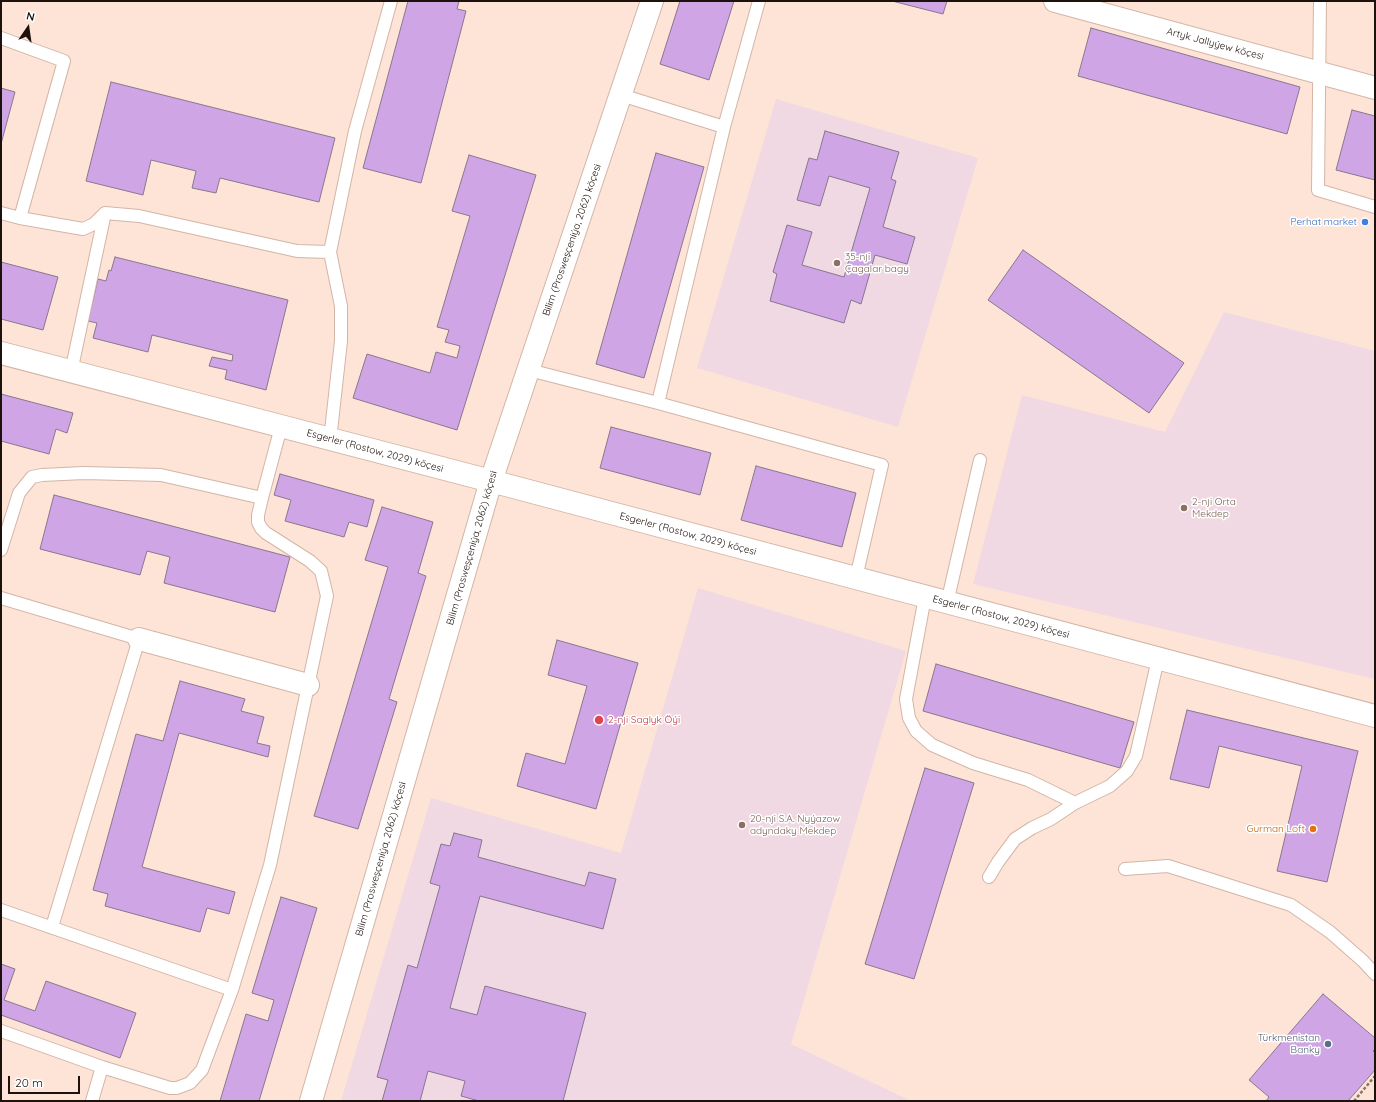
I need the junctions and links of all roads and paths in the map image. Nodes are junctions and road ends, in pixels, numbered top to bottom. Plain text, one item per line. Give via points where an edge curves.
1 (391, 1) edge
2 (652, 1) edge
3 (759, 1) edge
4 (1055, 1) edge
5 (1320, 1) edge
6 (1, 38) edge
7 (1320, 72) junction
8 (1375, 88) edge
9 (621, 95) junction
10 (724, 126) junction
11 (1375, 207) edge
12 (1, 213) edge
13 (105, 213) junction
14 (20, 218) junction
15 (330, 252) junction
16 (1, 353) edge
17 (529, 370) junction
18 (71, 372) junction
19 (658, 403) junction
20 (281, 427) junction
21 (330, 440) junction
22 (980, 460) dead end
23 (491, 481) junction
24 (262, 498) junction
25 (1, 550) edge
26 (856, 578) junction
27 (926, 597) junction
28 (1, 598) edge
29 (948, 603) junction
30 (139, 639) junction
31 (1158, 659) junction
32 (308, 685) junction
33 (1375, 716) edge
34 (1075, 803) junction
35 (1125, 869) dead end
36 (989, 878) dead end
37 (1, 910) edge
38 (52, 927) junction
39 (1375, 974) edge
40 (232, 990) junction
41 (1, 1031) edge
42 (102, 1067) junction
43 (1375, 1076) edge
44 (92, 1101) edge
45 (311, 1101) edge
46 (1354, 1101) edge

1 - 15 lane via 355,131
2 - 9 street, Bilim (Prosweşçeniýa, 2062) köçesi
3 - 10 lane
4 - 7 street, Artyk Jallyýew köçesi
5 - 7 lane
6 - 14 lane via 64,60
7 - 8 street, Artyk Jallyýew köçesi
7 - 11 lane via 1318,190
9 - 10 lane
9 - 17 street, Bilim (Prosweşçeniýa, 2062) köçesi
10 - 19 lane
12 - 14 lane
13 - 14 lane via 94,224 83,229
13 - 15 lane via 139,216 298,251
13 - 18 lane
15 - 21 lane via 341,306 341,341
16 - 18 street, Esgerler (Rostow, 2029) köçesi
17 - 19 lane
17 - 23 street, Bilim (Prosweşçeniýa, 2062) köçesi
18 - 20 street, Esgerler (Rostow, 2029) köçesi
19 - 26 lane via 882,465
20 - 21 street, Esgerler (Rostow, 2029) köçesi
20 - 24 lane
21 - 23 street, Esgerler (Rostow, 2029) köçesi
22 - 29 lane
23 - 26 street, Esgerler (Rostow, 2029) köçesi
23 - 45 street, Bilim (Prosweşçeniýa, 2062) köçesi
24 - 25 lane via 162,475 42,475 32,477 19,493
24 - 32 lane via 258,515 261,528 321,571 327,596
26 - 27 street, Esgerler (Rostow, 2029) köçesi
27 - 29 street, Esgerler (Rostow, 2029) köçesi
27 - 34 lane via 906,699 908,718 916,731 932,744 974,763 1028,780
28 - 30 lane
29 - 31 street, Esgerler (Rostow, 2029) köçesi
30 - 32 street
30 - 38 lane
31 - 33 street, Esgerler (Rostow, 2029) köçesi
31 - 34 lane via 1136,756 1127,771 1110,786
32 - 40 lane via 270,865
34 - 36 lane via 1016,839
35 - 39 lane via 1168,866 1291,905 1330,932
37 - 38 lane
38 - 40 lane
40 - 42 lane via 202,1070 190,1083 170,1088
41 - 42 lane
42 - 44 lane
43 - 46 path

